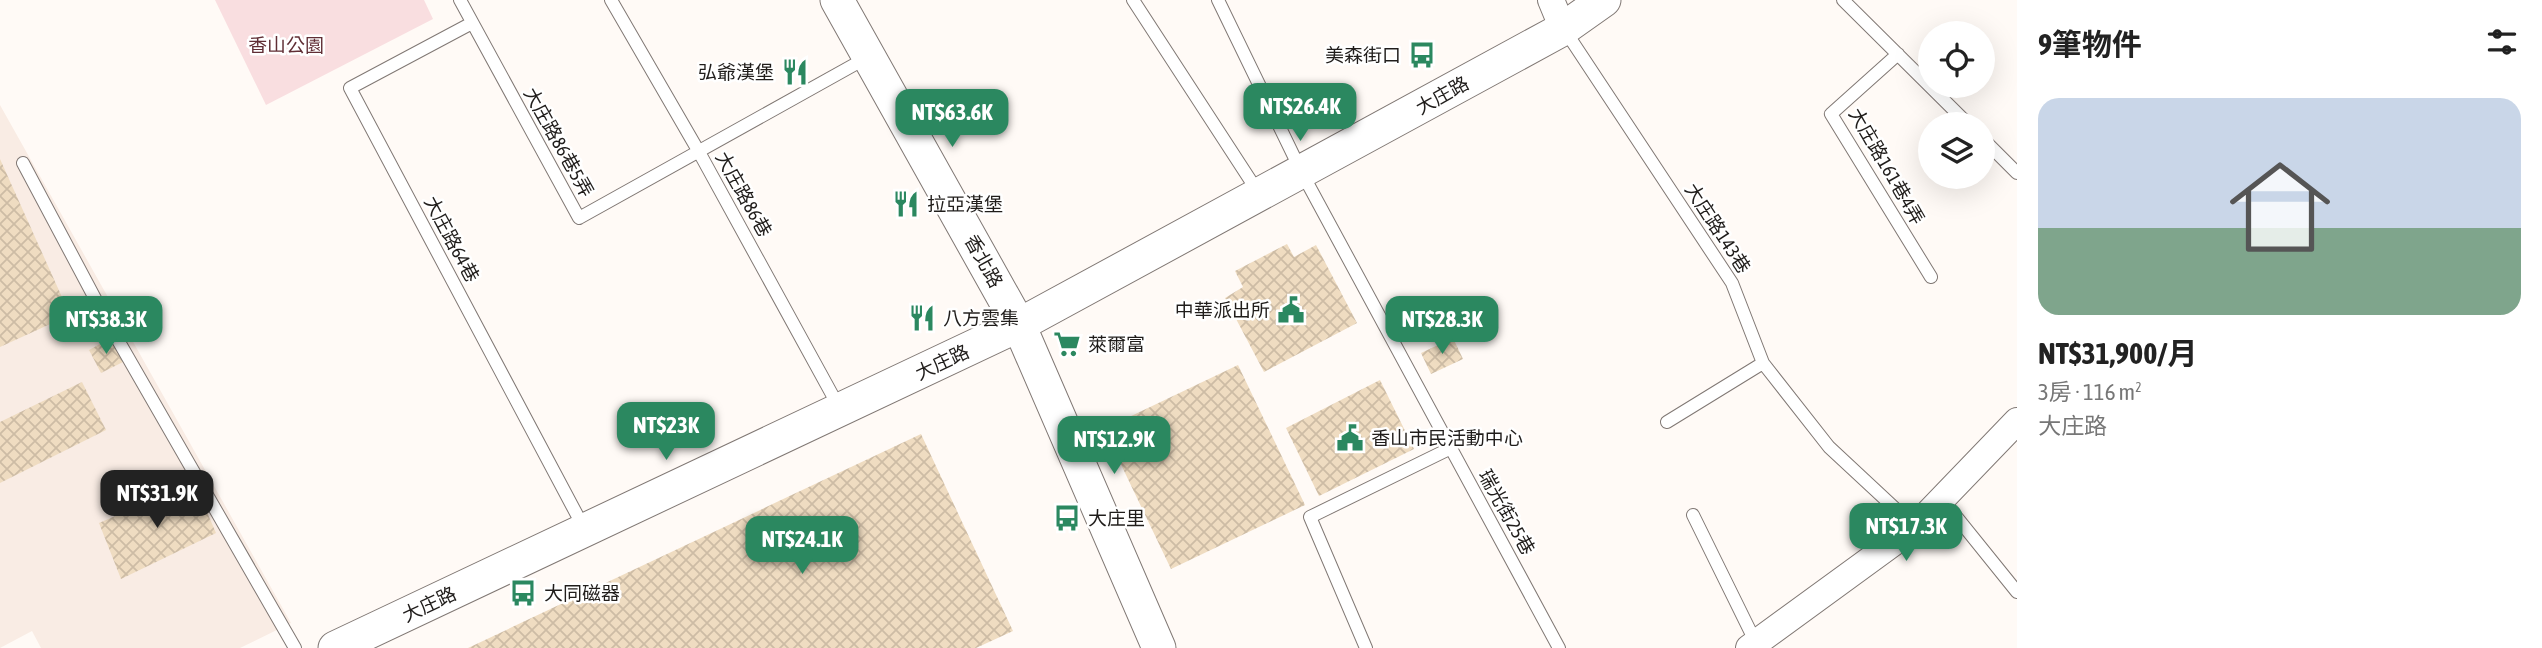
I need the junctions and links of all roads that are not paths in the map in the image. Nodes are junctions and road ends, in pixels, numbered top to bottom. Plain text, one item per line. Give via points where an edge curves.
1 (460, 0) edge
2 (611, 0) edge
3 (837, 0) edge
4 (1133, 0) edge
5 (1218, 0) edge
6 (1604, 0) edge
7 (1843, 0) edge
8 (1557, 14) edge
9 (472, 23) junction
10 (1898, 54) junction
11 (869, 56) junction
12 (1956, 112) edge
13 (1995, 151) edge
14 (699, 152) junction
15 (23, 163) dead end
16 (1301, 173) junction
17 (2017, 173) edge
18 (1261, 195) junction
19 (1931, 277) dead end
20 (1020, 325) junction
21 (1763, 363) junction
22 (841, 409) junction
23 (2017, 421) edge
24 (1667, 422) dead end
25 (1451, 449) junction
26 (1942, 499) junction
27 (1693, 515) dead end
28 (1915, 527) junction
29 (585, 530) junction
30 (2017, 592) edge
31 (1754, 647) edge
32 (295, 648) edge
33 (335, 648) edge
34 (1159, 648) edge
35 (1366, 648) edge
36 (1559, 648) edge

1 - 9 lane, 大庄路86巷5弄
2 - 14 lane, 大庄路86巷
3 - 11 street, 香北路
4 - 18 lane
5 - 16 lane, 瑞光街25巷
6 - 8 street, 大庄路
7 - 10 lane
8 - 16 street, 大庄路
8 - 21 lane, 大庄路143巷 via 1732,283
9 - 14 lane, 大庄路86巷5弄 via 579,218
9 - 29 lane, 大庄路64巷 via 350,88
10 - 12 lane
10 - 19 lane, 大庄路161巷4弄 via 1831,114
11 - 14 lane
11 - 20 street, 香北路
13 - 17 lane
14 - 22 lane, 大庄路86巷
15 - 32 lane via 107,321
16 - 18 street, 大庄路
16 - 25 lane, 瑞光街25巷
18 - 20 street, 大庄路
20 - 22 street, 大庄路
20 - 34 street, 香北路
21 - 24 lane
21 - 28 lane, 大庄路143巷 via 1829,447
22 - 29 street, 大庄路
23 - 26 street
25 - 35 lane via 1310,517
25 - 36 lane, 瑞光街25巷
26 - 28 street
26 - 30 lane
27 - 31 lane
28 - 31 street
29 - 33 street, 大庄路

